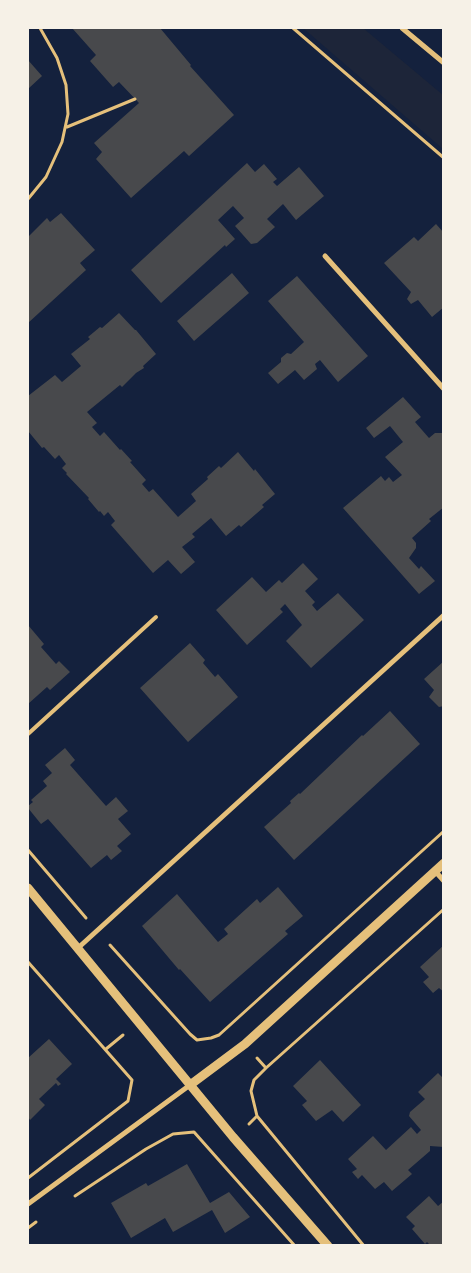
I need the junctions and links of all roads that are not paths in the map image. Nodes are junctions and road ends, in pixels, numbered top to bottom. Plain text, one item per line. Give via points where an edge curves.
1 (402, 28) edge
2 (444, 63) edge
3 (325, 256) dead end
4 (444, 389) edge
5 (444, 615) edge
6 (156, 618) dead end
7 (28, 734) edge
8 (444, 863) edge
9 (435, 872) junction
10 (444, 880) edge
11 (28, 888) edge
12 (78, 948) junction
13 (190, 1085) junction
14 (28, 1204) edge
15 (328, 1246) edge

1 - 2 street
3 - 4 street
5 - 12 street
6 - 7 lane
8 - 9 street
9 - 10 street
9 - 13 street via 244,1044
11 - 12 street
12 - 13 street
13 - 14 street
13 - 15 street

